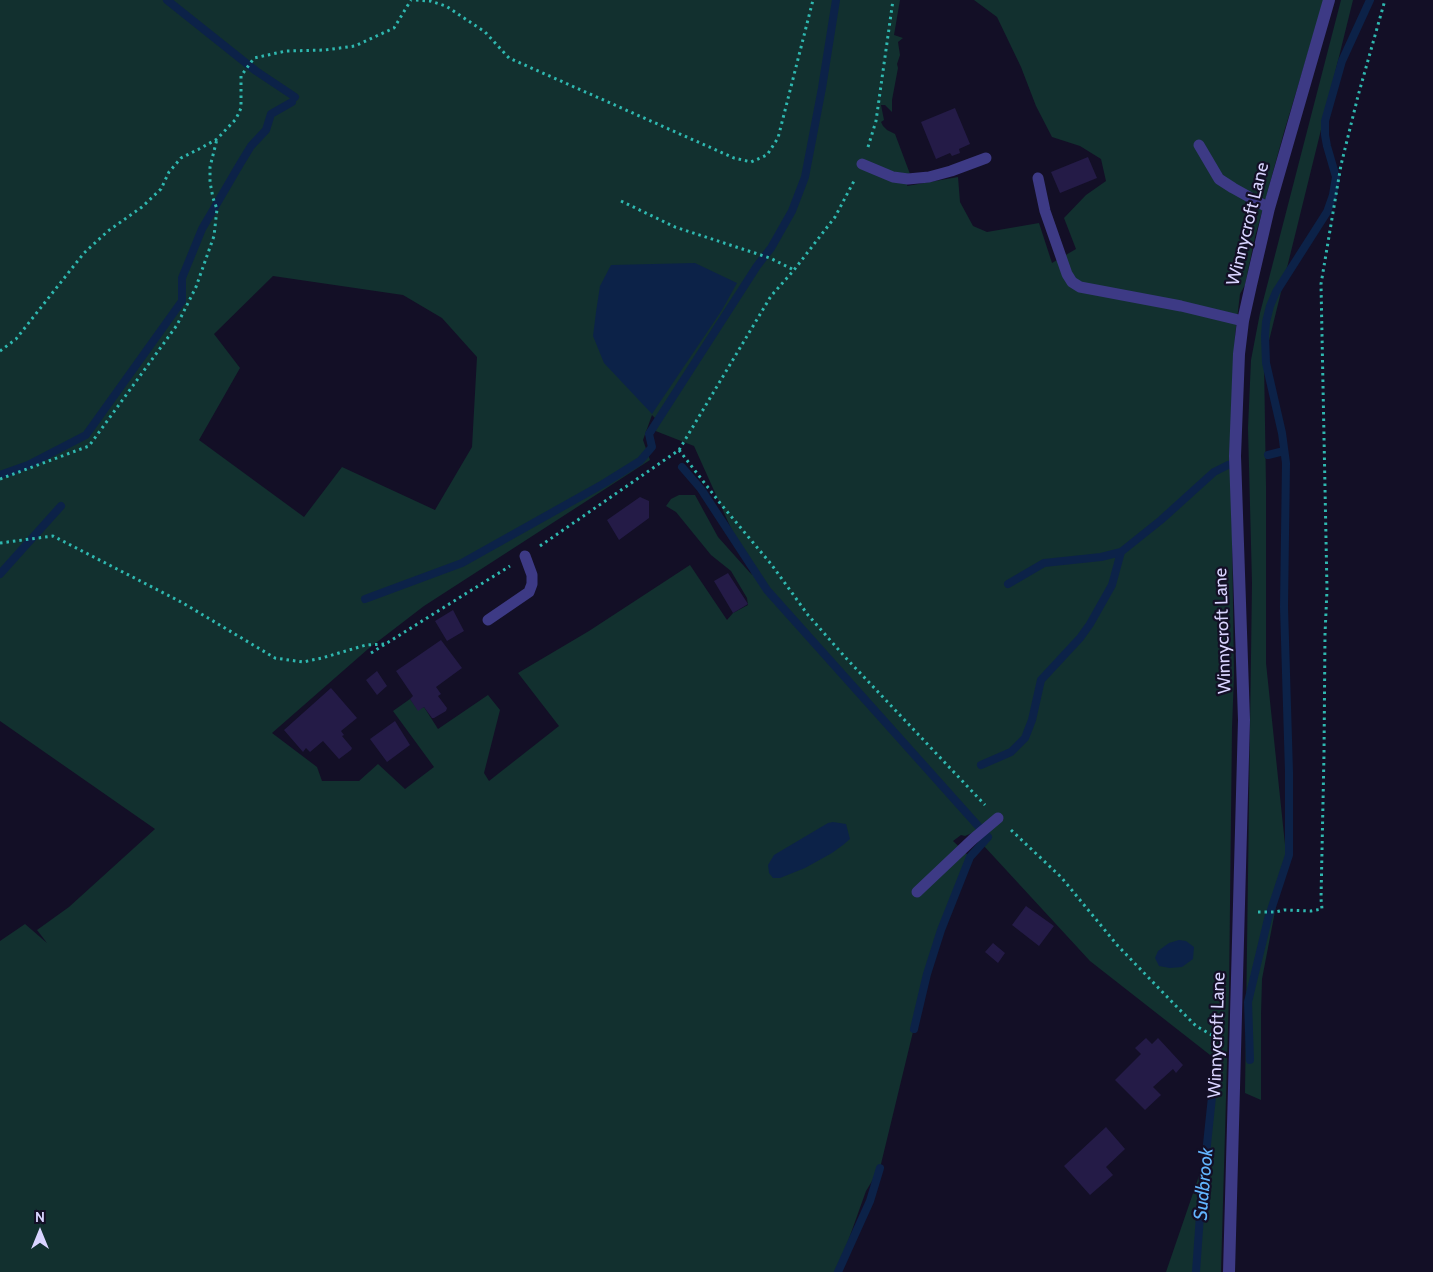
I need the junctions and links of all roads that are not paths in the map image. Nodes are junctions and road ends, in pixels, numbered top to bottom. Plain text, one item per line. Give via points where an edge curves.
1 (1328, 0) edge
2 (1199, 145) dead end
3 (986, 158) dead end
4 (862, 164) road end
5 (1038, 178) dead end
6 (1269, 208) junction
7 (1243, 321) junction
8 (525, 556) road end
9 (488, 620) dead end
10 (998, 818) road end
11 (916, 892) dead end
12 (1229, 1272) edge

1 - 6 street, Winnycroft Lane
2 - 6 lane via 1219,179
3 - 4 lane via 929,177 908,179 893,177
5 - 7 lane via 1045,211 1072,282 1080,287
6 - 7 street, Winnycroft Lane
7 - 12 street, Winnycroft Lane via 1235,456 1244,720
8 - 9 lane via 532,575 529,592
10 - 11 lane

